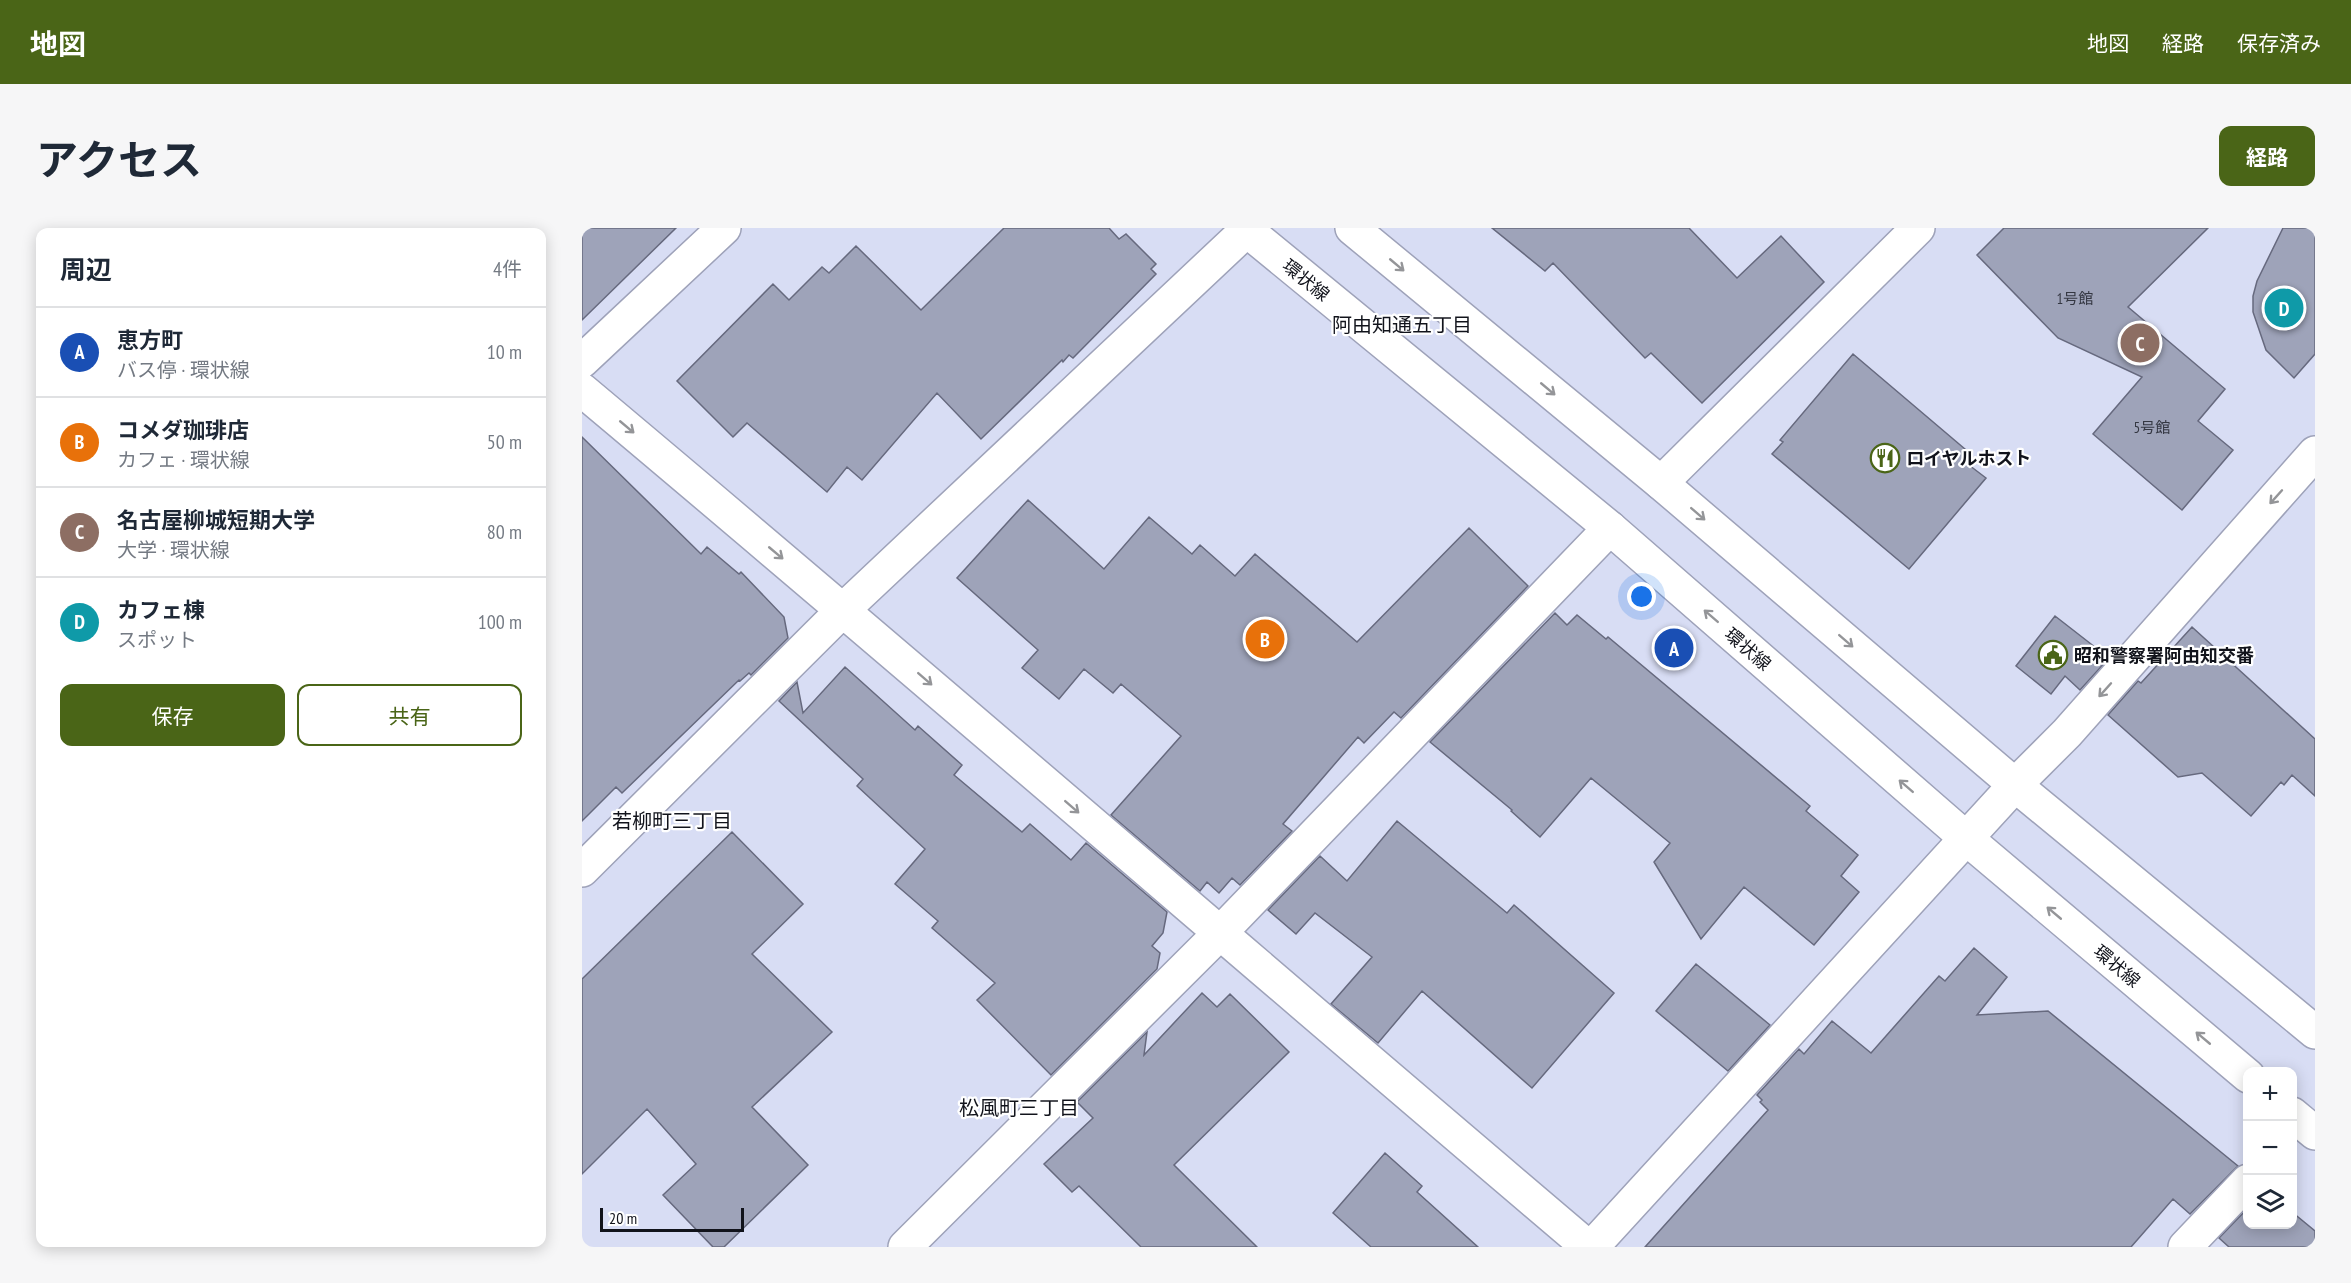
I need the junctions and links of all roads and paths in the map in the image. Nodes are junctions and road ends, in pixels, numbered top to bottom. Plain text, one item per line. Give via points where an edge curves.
1 (724, 228) edge
2 (1352, 228) edge
3 (1917, 228) edge
4 (1246, 229) edge
5 (582, 361) edge
6 (582, 390) edge
7 (2315, 453) edge
8 (1661, 483) junction
9 (1610, 528) junction
10 (844, 609) junction
11 (2015, 785) junction
12 (1967, 839) junction
13 (582, 870) edge
14 (1219, 934) junction
15 (2315, 1032) edge
16 (2243, 1073) edge
17 (2243, 1185) edge
18 (904, 1247) edge
19 (1590, 1247) edge
20 (2185, 1247) edge

1 - 5 street
2 -> 8 street
3 - 8 street
4 - 9 street, 環状線
4 - 10 street
6 -> 10 street
7 -> 11 street via 2067,733
8 -> 11 street
12 -> 9 street, 環状線
9 - 14 street
10 - 13 street
10 -> 14 street
11 - 12 street
11 - 15 street
16 -> 12 street, 環状線
12 - 19 street
14 - 18 street
14 - 19 street
17 - 20 street

